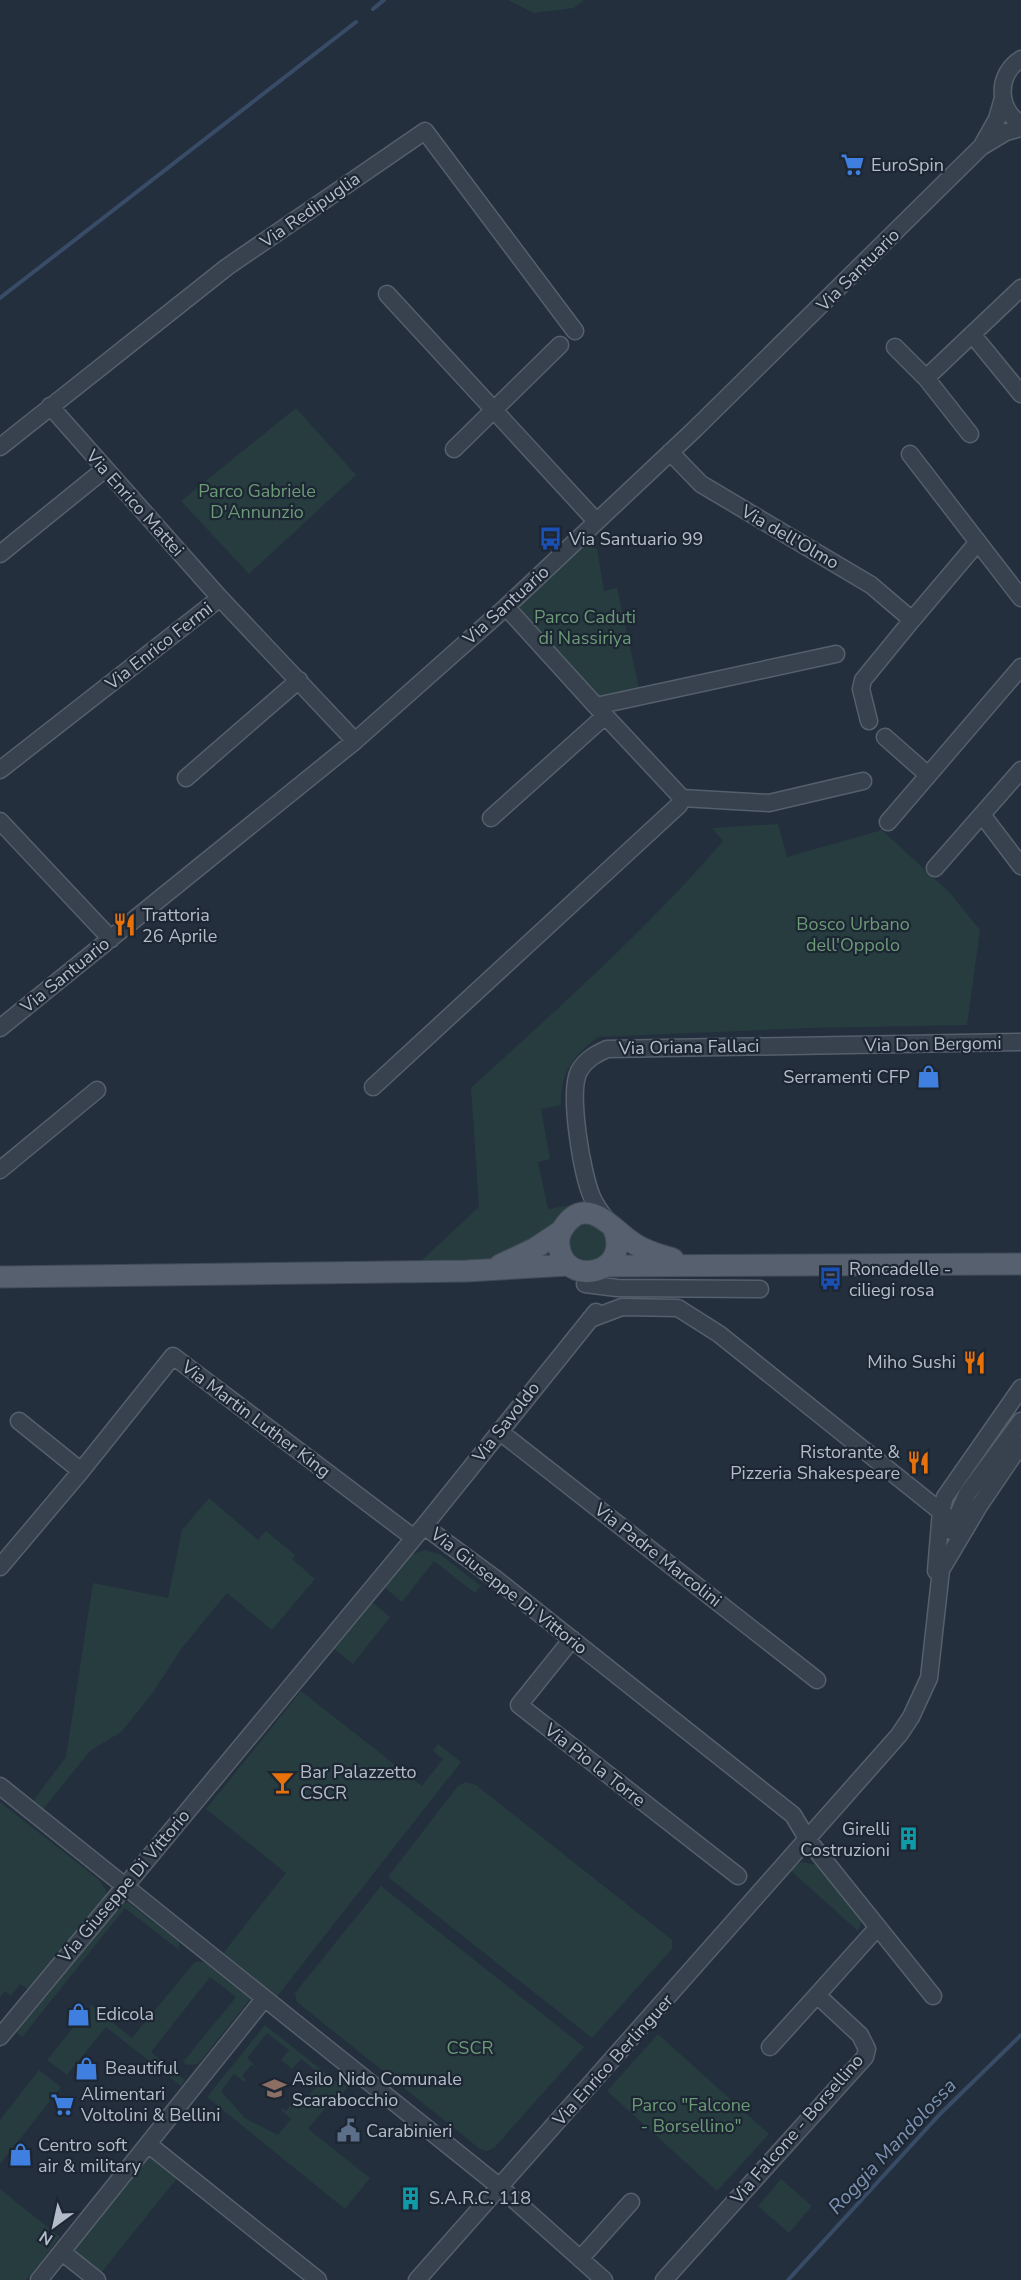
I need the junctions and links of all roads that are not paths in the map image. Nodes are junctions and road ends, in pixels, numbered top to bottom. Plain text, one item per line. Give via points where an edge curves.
1 (1021, 59) edge
2 (1003, 98) junction
3 (1021, 126) edge
4 (981, 147) junction
5 (1021, 288) edge
6 (387, 294) dead end
7 (575, 331) dead end
8 (972, 334) junction
9 (560, 345) dead end
10 (895, 347) dead end
11 (926, 378) junction
12 (1021, 394) edge
13 (50, 406) junction
14 (495, 411) junction
15 (970, 434) dead end
16 (0, 447) edge
17 (454, 449) dead end
18 (670, 452) junction
19 (910, 454) dead end
20 (105, 469) junction
21 (596, 521) junction
22 (978, 542) junction
23 (0, 554) edge
24 (220, 598) junction
25 (1021, 598) edge
26 (506, 607) junction
27 (912, 620) junction
28 (836, 654) dead end
29 (1021, 667) edge
30 (299, 680) junction
31 (600, 711) junction
32 (869, 721) dead end
33 (885, 737) dead end
34 (355, 741) junction
35 (0, 770) edge
36 (1021, 770) edge
37 (928, 774) junction
38 (186, 778) dead end
39 (863, 781) dead end
40 (682, 798) junction
41 (983, 816) junction
42 (491, 818) dead end
43 (0, 820) edge
44 (888, 822) dead end
45 (1021, 866) edge
46 (935, 868) dead end
47 (111, 939) junction
48 (0, 1028) edge
49 (1021, 1042) edge
50 (845, 1045) joint
51 (373, 1086) dead end
52 (97, 1090) dead end
53 (0, 1170) edge
54 (586, 1180) junction
55 (612, 1225) junction
56 (564, 1227) junction
57 (1021, 1264) edge
58 (568, 1265) junction
59 (694, 1265) junction
60 (606, 1266) junction
61 (476, 1270) junction
62 (0, 1277) edge
63 (585, 1284) junction
64 (760, 1290) dead end
65 (594, 1314) junction
66 (1021, 1388) edge
67 (19, 1421) dead end
68 (1021, 1422) edge
69 (499, 1431) junction
70 (1021, 1444) edge
71 (81, 1471) junction
72 (979, 1506) junction
73 (941, 1511) junction
74 (961, 1524) junction
75 (419, 1532) junction
76 (0, 1567) edge
77 (938, 1585) junction
78 (572, 1639) junction
79 (817, 1680) dead end
80 (0, 1786) edge
81 (808, 1840) junction
82 (738, 1876) dead end
83 (124, 1886) junction
84 (878, 1927) junction
85 (817, 1995) junction
86 (933, 1996) dead end
87 (264, 1999) junction
88 (0, 2037) edge
89 (770, 2047) dead end
90 (148, 2144) junction
91 (500, 2187) junction
92 (631, 2202) dead end
93 (62, 2252) junction
94 (580, 2259) junction
95 (39, 2280) edge
96 (97, 2280) edge
97 (318, 2280) edge
98 (417, 2280) edge
99 (604, 2280) edge
100 (664, 2280) edge

1 - 2 street, Via Santuario via 1006,73
2 - 3 street via 1007,110
2 - 4 street, Via Santuario via 998,119
3 - 4 street, Via Santuario
4 - 18 street, Via Santuario
5 - 8 street
6 - 14 street
7 - 13 street, Via Redipuglia via 425,131 227,267
8 - 11 street
8 - 12 street
9 - 14 street
10 - 11 street
11 - 15 street
13 - 16 street, Via Redipuglia
13 - 20 street, Via Enrico Mattei
14 - 17 street
14 - 21 street
18 - 21 street, Via Santuario
18 - 27 street, Via dell'Olmo via 701,484 864,581
19 - 22 street
20 - 23 street
20 - 24 street, Via Enrico Mattei
21 - 26 street, Via Santuario
22 - 25 street
22 - 27 street
24 - 30 street, Via Enrico Fermi
24 - 35 street, Via Enrico Fermi
26 - 31 street
26 - 34 street, Via Santuario
27 - 32 street via 863,680 861,689
28 - 31 street
29 - 37 street
30 - 34 street, Via Enrico Fermi
30 - 38 street
31 - 40 street
31 - 42 street
33 - 37 street
34 - 47 street, Via Santuario
36 - 41 street
37 - 44 street
39 - 40 street via 769,803
40 - 51 street via 679,805
41 - 45 street
41 - 46 street
43 - 47 street
47 - 48 street, Via Santuario
49 - 50 street, Via Don Bergomi
50 - 54 street, Via Oriana Fallaci via 607,1049 594,1054 579,1072 573,1099
52 - 53 street
54 - 55 street, Via Oriana Fallaci via 598,1210
54 - 56 street, Via Oriana Fallaci via 576,1211
55 - 56 main road via 593,1214 584,1214
55 - 59 main road via 649,1252
55 - 60 main road via 618,1244
56 - 58 main road via 559,1249
56 - 61 main road via 520,1256
57 - 59 main road
58 - 60 main road via 587,1272
58 - 61 main road
59 - 60 main road
61 - 62 main road
61 - 63 street via 503,1275 564,1276
63 - 64 street
63 - 65 street via 596,1295
65 - 69 street, Via Savoldo
65 - 73 street via 622,1307 678,1308 718,1334
66 - 73 street via 945,1497
67 - 71 street
68 - 72 street
68 - 74 street via 968,1494
69 - 75 street, Via Savoldo
69 - 79 street, Via Padre Marcolini
70 - 72 street
71 - 75 street, Via Martin Luther King via 173,1356
71 - 76 street, Via Martin Luther King
72 - 74 street
73 - 74 street
73 - 77 street
74 - 77 street
75 - 78 street, Via Giuseppe Di Vittorio
75 - 83 street, Via Giuseppe Di Vittorio
77 - 81 street, Via Enrico Berlinguer via 928,1678 911,1717
78 - 81 street, Via Giuseppe Di Vittorio via 793,1815
78 - 82 street, Via Pio la Torre via 519,1706
80 - 83 street
81 - 84 street, Via Giuseppe Di Vittorio
81 - 91 street, Via Enrico Berlinguer
83 - 87 street
83 - 88 street, Via Giuseppe Di Vittorio
84 - 85 street
84 - 86 street, Via Giuseppe Di Vittorio
85 - 89 street
85 - 100 street, Via Falcone - Borsellino via 860,2035 867,2049 865,2056
87 - 90 street
87 - 91 street
90 - 93 street
90 - 97 street
91 - 94 street
91 - 98 street, Via Enrico Berlinguer
92 - 94 street
93 - 95 street
93 - 96 street
94 - 99 street

